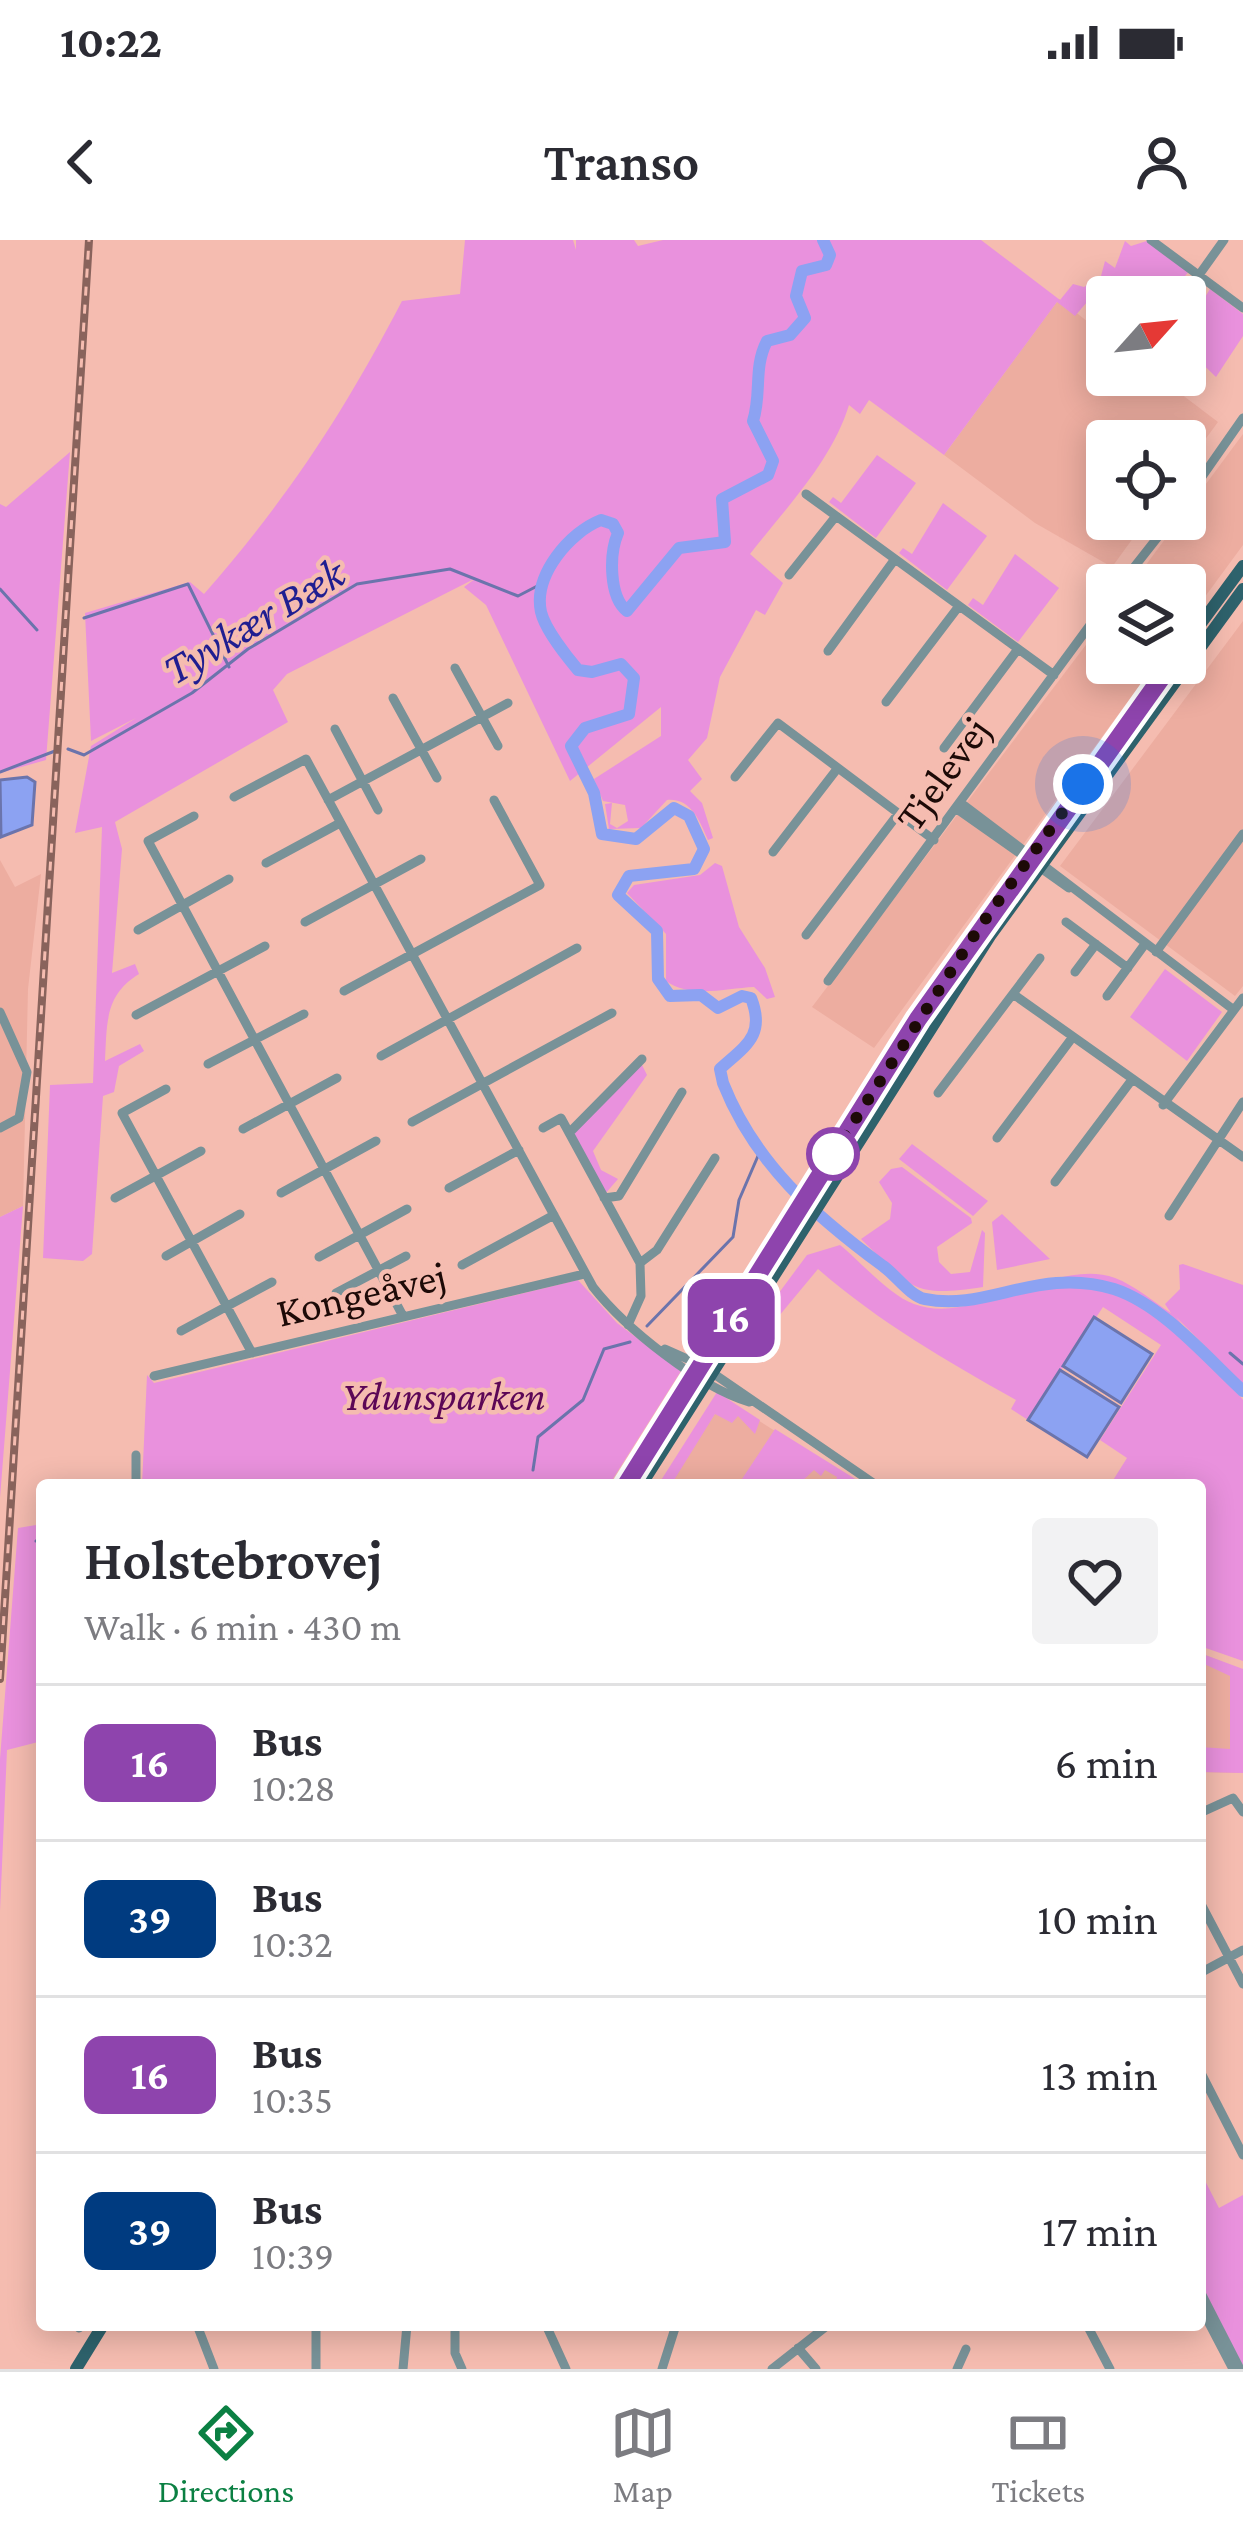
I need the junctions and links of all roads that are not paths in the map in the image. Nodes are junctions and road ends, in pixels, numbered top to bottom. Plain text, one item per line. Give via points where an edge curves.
1 (1151, 240) edge
2 (1224, 240) edge
3 (1199, 275) junction
4 (1243, 308) edge
5 (1243, 418) edge
6 (1206, 471) edge
7 (806, 494) dead end
8 (836, 517) junction
9 (1155, 540) edge
10 (895, 560) junction
11 (1137, 564) edge
12 (1243, 566) edge
13 (789, 575) dead end
14 (1243, 589) edge
15 (959, 606) junction
16 (1206, 616) edge
17 (1086, 631) edge
18 (1018, 649) junction
19 (829, 651) dead end
20 (455, 668) dead end
21 (1054, 675) junction
22 (1158, 684) edge
23 (393, 698) dead end
24 (886, 702) dead end
25 (508, 703) dead end
26 (482, 717) junction
27 (335, 729) dead end
28 (498, 746) dead end
29 (944, 748) dead end
30 (422, 750) junction
31 (837, 769) junction
32 (735, 777) dead end
33 (437, 778) dead end
34 (363, 782) junction
35 (234, 797) dead end
36 (328, 800) junction
37 (494, 800) dead end
38 (959, 806) junction
39 (378, 810) dead end
40 (898, 814) junction
41 (194, 816) dead end
42 (340, 823) junction
43 (1243, 834) edge
44 (934, 840) junction
45 (773, 851) dead end
46 (421, 860) dead end
47 (1035, 862) junction
48 (266, 863) dead end
49 (229, 879) dead end
50 (374, 885) junction
51 (183, 905) junction
52 (305, 922) dead end
53 (1066, 922) dead end
54 (139, 930) dead end
55 (806, 935) dead end
56 (1096, 944) junction
57 (1145, 944) junction
58 (265, 946) dead end
59 (578, 948) dead end
60 (1156, 952) junction
61 (412, 954) junction
62 (1040, 958) dead end
63 (1128, 968) junction
64 (218, 972) junction
65 (1075, 972) dead end
66 (828, 981) dead end
67 (344, 991) dead end
68 (1013, 994) junction
69 (1107, 996) dead end
70 (1243, 998) edge
71 (1234, 1010) junction
72 (0, 1012) edge
73 (612, 1013) dead end
74 (304, 1014) dead end
75 (136, 1015) dead end
76 (448, 1020) junction
77 (1072, 1037) junction
78 (255, 1039) junction
79 (381, 1056) dead end
80 (643, 1059) dead end
81 (208, 1064) dead end
82 (337, 1078) dead end
83 (1131, 1082) junction
84 (482, 1084) junction
85 (166, 1089) dead end
86 (682, 1093) dead end
87 (938, 1094) dead end
88 (1243, 1102) edge
89 (290, 1104) junction
90 (1163, 1106) junction
91 (412, 1122) dead end
92 (0, 1128) edge
93 (543, 1128) dead end
94 (243, 1129) dead end
95 (568, 1133) junction
96 (997, 1138) dead end
97 (376, 1141) dead end
98 (1217, 1142) junction
99 (519, 1150) junction
100 (201, 1151) dead end
101 (1243, 1157) edge
102 (715, 1158) dead end
103 (326, 1169) junction
104 (156, 1176) junction
105 (1055, 1182) dead end
106 (449, 1188) dead end
107 (280, 1193) dead end
108 (115, 1198) dead end
109 (604, 1198) junction
110 (407, 1208) dead end
111 (240, 1214) dead end
112 (554, 1215) junction
113 (1168, 1216) dead end
114 (361, 1234) junction
115 (192, 1242) junction
116 (166, 1256) dead end
117 (406, 1256) dead end
118 (319, 1257) dead end
119 (640, 1263) junction
120 (462, 1265) dead end
121 (380, 1270) junction
122 (584, 1274) junction
123 (272, 1282) dead end
124 (336, 1294) dead end
125 (226, 1307) junction
126 (403, 1316) junction
127 (628, 1325) junction
128 (181, 1331) dead end
129 (252, 1353) junction
130 (704, 1373) junction
131 (154, 1376) dead end
132 (136, 1455) dead end
133 (136, 1479) edge
134 (630, 1479) edge
135 (644, 1479) edge
136 (867, 1479) edge
137 (1206, 1810) edge
138 (1243, 1812) edge
139 (1206, 1914) edge
140 (1243, 1950) edge
141 (1229, 1958) junction
142 (1206, 1970) edge
143 (1243, 1984) edge
144 (1206, 2084) edge
145 (1243, 2155) edge
146 (1206, 2304) edge
147 (1206, 2316) edge
148 (99, 2331) edge
149 (199, 2331) edge
150 (316, 2331) edge
151 (406, 2331) edge
152 (455, 2331) edge
153 (550, 2331) edge
154 (674, 2331) edge
155 (820, 2331) edge
156 (1091, 2331) edge
157 (797, 2348) junction
158 (966, 2349) dead end
159 (76, 2369) edge
160 (214, 2369) edge
161 (316, 2369) edge
162 (403, 2369) edge
163 (462, 2369) edge
164 (566, 2369) edge
165 (662, 2369) edge
166 (772, 2369) edge
167 (816, 2369) edge
168 (957, 2369) edge
169 (1110, 2369) edge
170 (1237, 2369) edge

1 - 3 street
2 - 3 street
3 - 4 street
5 - 6 street
7 - 8 street
8 - 10 street
8 - 13 street
9 - 11 street
10 - 15 street
10 - 19 street
12 - 16 main road
14 - 47 main road
15 - 18 street
15 - 24 street
17 - 21 street, Tjelevej
18 - 21 street
18 - 29 street
20 - 26 street
21 - 38 street, Tjelevej
22 - 47 main road
23 - 30 street
25 - 26 street
26 - 28 street
26 - 30 street
27 - 34 street
30 - 33 street
30 - 34 street
31 - 32 street via 778,723
31 - 40 street
31 - 45 street
34 - 36 street
34 - 39 street
35 - 36 street via 306,759
36 - 42 street
37 - 61 street via 540,885
38 - 44 street, Tjelevej
38 - 47 street
40 - 44 street
40 - 55 street
41 - 51 street via 148,841
42 - 48 street
42 - 50 street
43 - 60 street
44 - 66 street, Tjelevej
46 - 50 street
47 - 57 street
47 - 130 main road
49 - 51 street
50 - 52 street
50 - 61 street
51 - 54 street
51 - 64 street
53 - 56 street
56 - 63 street
56 - 65 street
57 - 60 street
57 - 63 street
58 - 64 street
59 - 76 street
60 - 71 street
61 - 67 street
61 - 76 street
62 - 68 street
63 - 69 street
64 - 75 street
64 - 78 street
68 - 77 street
68 - 87 street
70 - 71 street
71 - 90 street
72 - 92 street via 27,1072 19,1118
73 - 84 street
74 - 78 street
76 - 79 street
76 - 84 street
77 - 83 street
77 - 96 street
78 - 81 street
78 - 89 street
80 - 95 street
82 - 89 street
83 - 90 street
83 - 105 street
84 - 91 street
84 - 99 street
85 - 104 street via 122,1113
86 - 109 street via 619,1196
88 - 98 street
89 - 94 street
89 - 103 street
90 - 98 street
93 - 95 street via 561,1118
95 - 109 street
97 - 103 street
98 - 101 street
98 - 113 street
99 - 106 street
99 - 112 street
100 - 104 street
102 - 119 street via 657,1250
103 - 107 street
103 - 114 street
104 - 108 street
104 - 115 street
109 - 119 street
110 - 114 street
111 - 115 street
112 - 120 street
112 - 122 street
114 - 118 street
114 - 121 street
115 - 116 street
115 - 125 street
117 - 121 street
119 - 127 street via 641,1296
121 - 124 street
121 - 126 street
122 - 126 street, Kongeåvej
122 - 127 street
123 - 125 street
125 - 128 street
125 - 129 street
126 - 129 street, Kongeåvej
127 - 130 street
129 - 131 street, Kongeåvej
130 - 134 main road
130 - 135 main road
130 - 136 street
132 - 133 street
137 - 138 street via 1229,1798
139 - 141 street
140 - 141 street
141 - 142 street
141 - 143 street
144 - 145 street
146 - 170 street
147 - 170 street
148 - 159 main road
149 - 160 street
150 - 161 street
151 - 162 street
152 - 163 street
153 - 164 street
154 - 165 street
155 - 157 street
156 - 169 street
157 - 166 street
157 - 167 street
158 - 168 street

